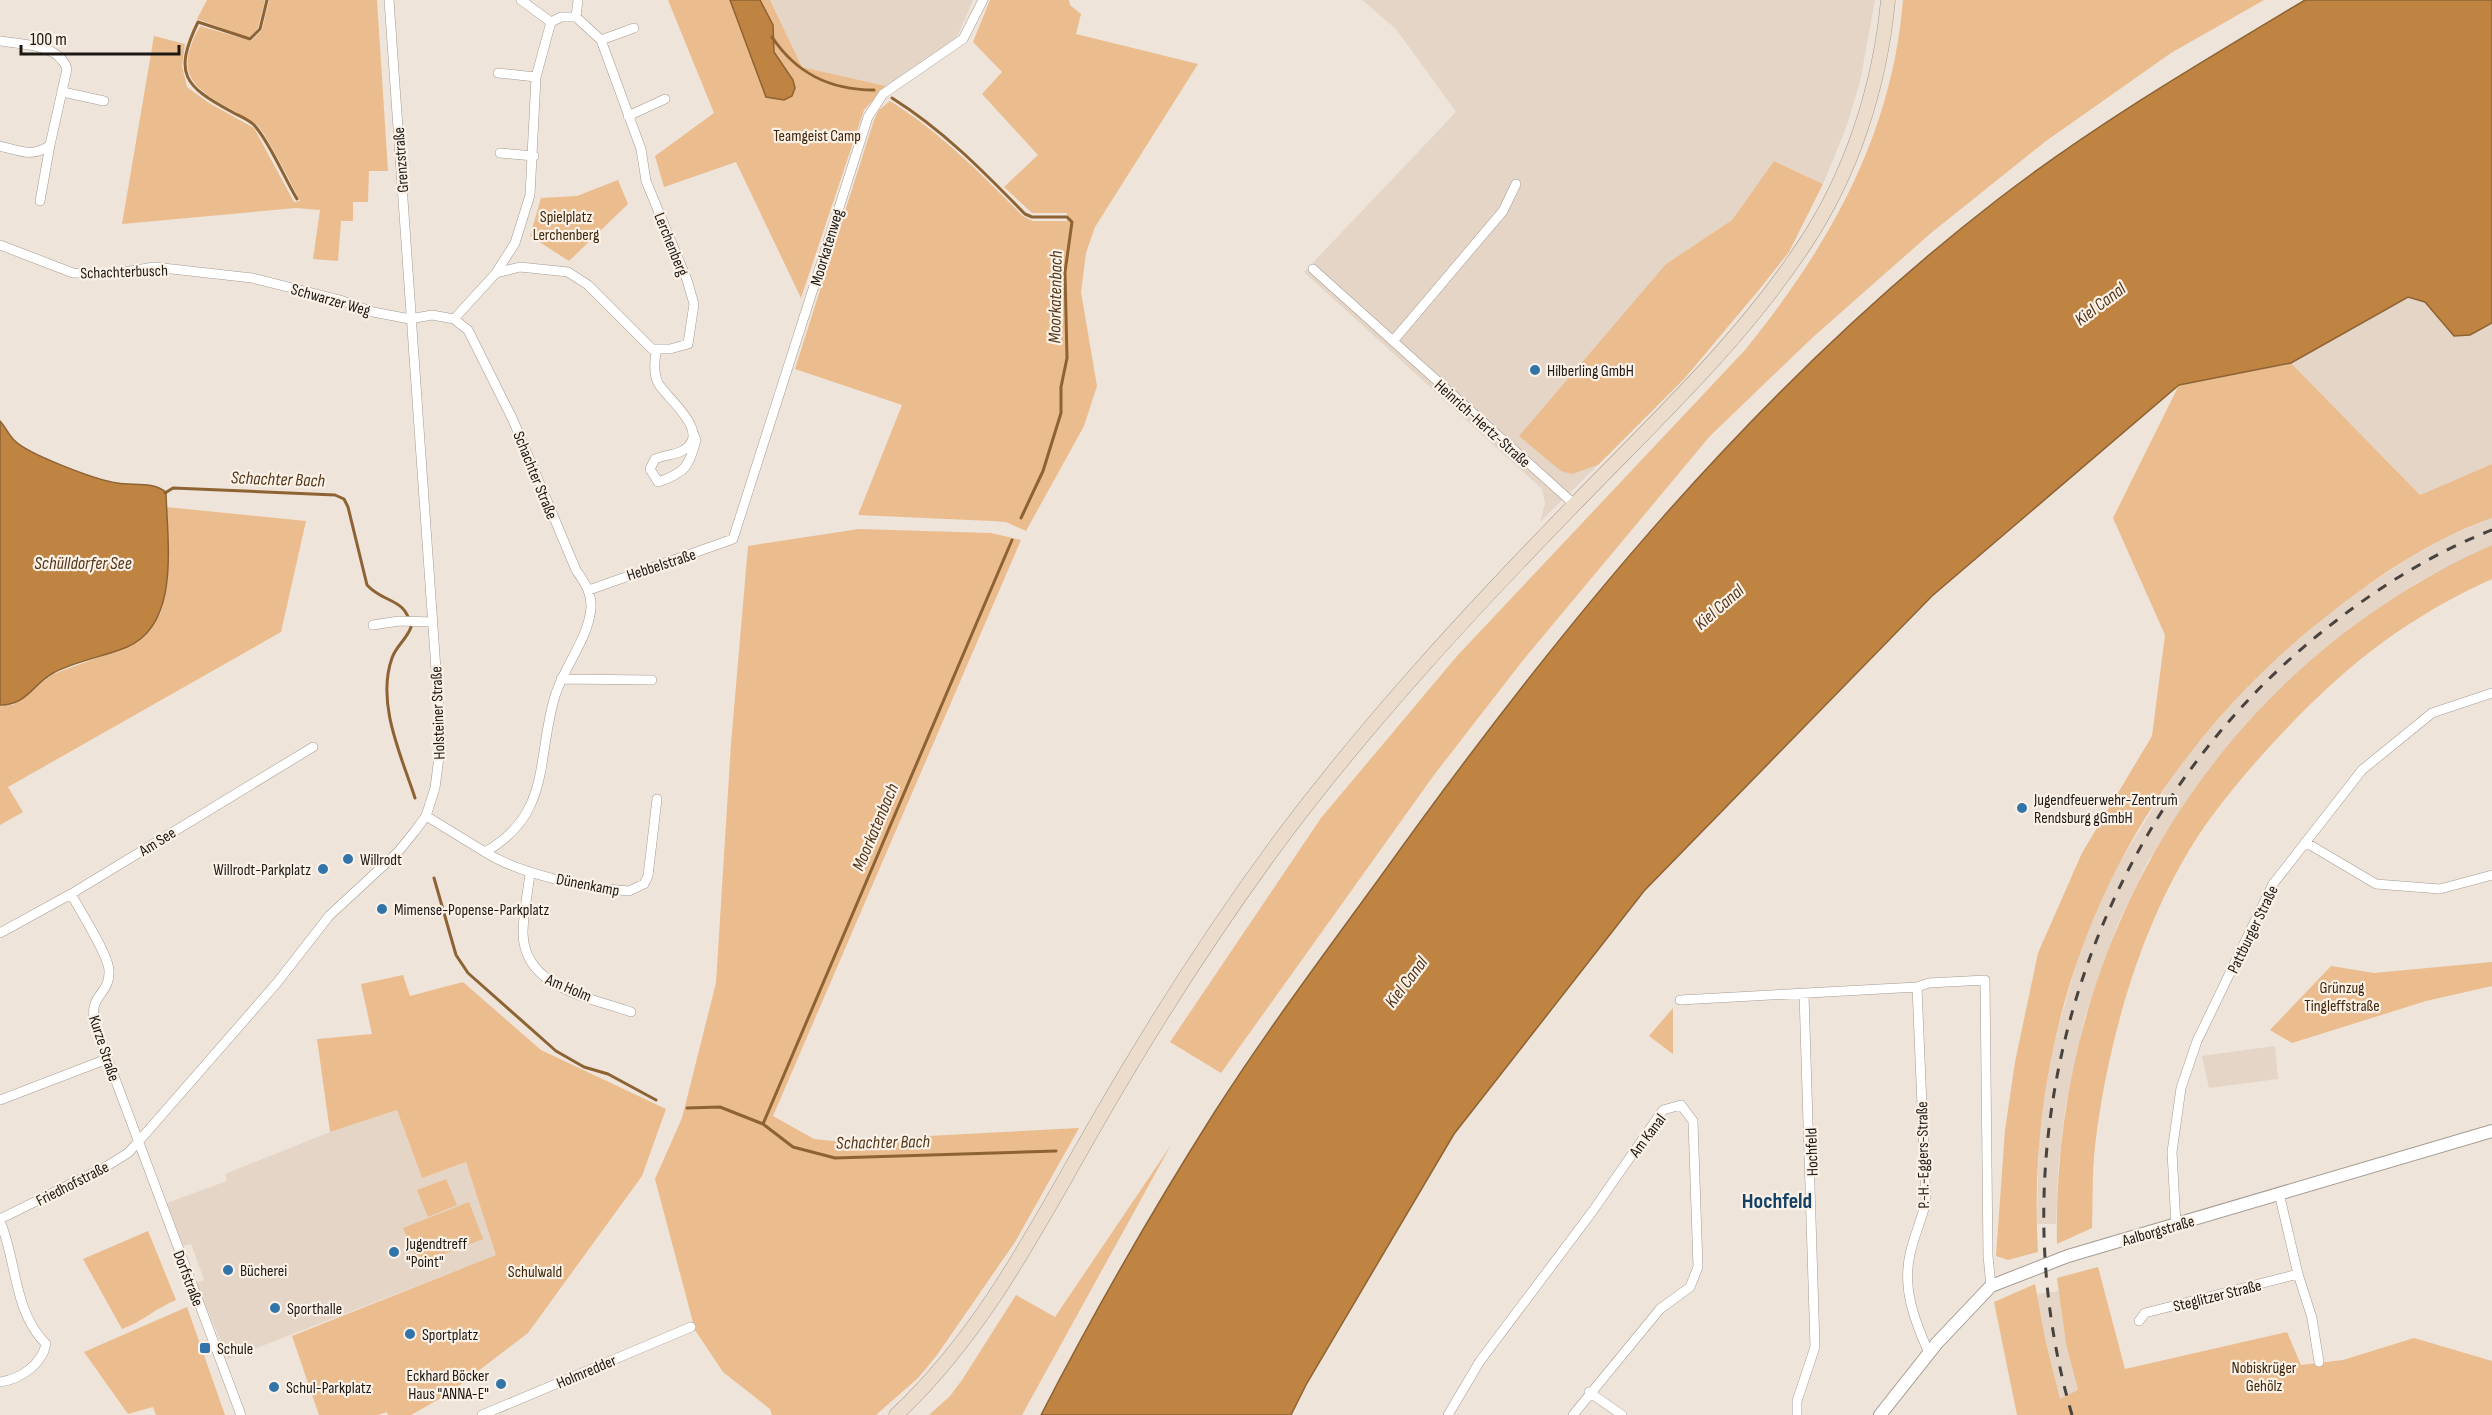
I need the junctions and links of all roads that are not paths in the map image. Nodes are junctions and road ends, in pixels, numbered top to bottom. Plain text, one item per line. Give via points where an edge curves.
1 (389, 0) edge
2 (521, 0) edge
3 (578, 0) edge
4 (983, 0) edge
5 (1888, 0) edge
6 (576, 17) junction
7 (551, 22) junction
8 (634, 28) dead end
9 (601, 40) junction
10 (0, 41) edge
11 (498, 73) dead end
12 (536, 77) junction
13 (63, 92) junction
14 (665, 99) dead end
15 (104, 101) dead end
16 (628, 116) junction
17 (50, 145) junction
18 (0, 146) edge
19 (500, 153) dead end
20 (534, 156) junction
21 (1516, 184) dead end
22 (40, 201) dead end
23 (0, 245) edge
24 (1313, 269) dead end
25 (496, 273) junction
26 (252, 278) joint
27 (410, 319) junction
28 (454, 319) junction
29 (1393, 341) junction
30 (656, 351) junction
31 (693, 433) junction
32 (1574, 504) junction
33 (733, 538) joint
34 (589, 590) junction
35 (433, 622) junction
36 (373, 625) dead end
37 (561, 680) junction
38 (652, 681) dead end
39 (2492, 693) edge
40 (313, 747) dead end
41 (657, 799) dead end
42 (426, 816) junction
43 (2305, 842) junction
44 (485, 852) junction
45 (530, 873) junction
46 (2492, 875) edge
47 (71, 894) junction
48 (0, 933) edge
49 (1917, 987) junction
50 (1804, 994) junction
51 (1680, 1000) dead end
52 (631, 1012) dead end
53 (107, 1059) junction
54 (0, 1100) edge
55 (2492, 1131) edge
56 (139, 1141) junction
57 (2279, 1193) junction
58 (0, 1220) edge
59 (2176, 1225) junction
60 (2298, 1274) junction
61 (1991, 1286) junction
62 (2139, 1321) dead end
63 (691, 1327) dead end
64 (1929, 1353) junction
65 (2319, 1362) dead end
66 (0, 1382) edge
67 (1589, 1392) junction
68 (241, 1415) edge
69 (482, 1415) edge
70 (896, 1415) edge
71 (1448, 1415) edge
72 (1573, 1415) edge
73 (1622, 1415) edge
74 (1797, 1415) edge
75 (1880, 1415) edge

1 - 27 street, Grenzstraße
2 - 7 street
3 - 6 street
4 - 33 street, Moorkatenweg via 963,39 884,94 868,117
5 - 32 main road via 1877,68 1861,129 1830,200 1806,242 1738,334
6 - 7 street
6 - 9 street, Lerchenberg
7 - 12 street
8 - 9 street
9 - 16 street, Lerchenberg
10 - 13 street via 55,51 67,69
11 - 12 street
12 - 20 street
13 - 15 street
13 - 17 street
14 - 16 street
16 - 30 street, Lerchenberg via 641,149 646,181 694,304 688,344
17 - 18 street via 39,153 29,154
17 - 22 street
19 - 20 street
20 - 25 street via 530,195 515,243
21 - 29 street via 1503,211
23 - 26 street, Schachterbusch via 73,273 113,274 154,267
24 - 29 street, Heinrich-Hertz-Straße
25 - 28 street
25 - 30 street via 520,267 568,272 588,285
26 - 27 street, Schwarzer Weg
27 - 28 street via 432,315
27 - 35 street, Holsteiner Straße
28 - 34 street, Schachter Straße via 468,330 513,420 576,570
29 - 32 street, Heinrich-Hertz-Straße
30 - 31 street via 658,382 690,422
31 - 31 street via 690,444 681,452 655,459 650,469 654,479 658,482 677,476 688,466 696,440
32 - 70 main road via 1390,703 1285,834 1139,1052 999,1289 960,1347
33 - 34 street, Hebbelstraße
34 - 37 street via 588,620
35 - 36 street
35 - 42 street, Holsteiner Straße via 441,741 440,767
37 - 38 street
37 - 44 street via 532,805 511,835
39 - 43 street, Pattburger Straße via 2432,713 2362,770
40 - 47 street, Am See
41 - 45 street, Dünenkamp via 644,884 620,891
42 - 44 street
42 - 56 street, Holsteiner Straße via 398,852 328,916 276,984
43 - 46 street via 2376,884 2440,890
43 - 59 street, Pattburger Straße via 2273,884 2197,1041 2181,1088 2172,1152
44 - 45 street, Dünenkamp
45 - 52 street, Am Holm via 523,933 528,960 552,983
47 - 48 street, Am See
47 - 53 street, Kurze Straße via 108,962 108,980 93,1005 92,1015
49 - 50 street
49 - 61 street via 1985,980
49 - 64 street, P.-H.-Eggers-Straße via 1926,1201 1910,1254 1908,1275 1915,1322
50 - 51 street
50 - 74 street, Hochfeld via 1815,1347 1797,1401
53 - 54 street
53 - 56 street, Kurze Straße
55 - 57 street, Aalborgstraße
56 - 58 street, Friedhofstraße via 107,1166
56 - 68 street, Dorfstraße
57 - 59 street, Aalborgstraße
57 - 60 street
58 - 66 street via 23,1305 33,1331 46,1344 40,1361 21,1375
59 - 61 street, Aalborgstraße via 2068,1256
60 - 62 street, Steglitzer Straße via 2145,1313
60 - 65 street via 2312,1318
61 - 64 street, Aalborgstraße
63 - 69 street, Holmredder
64 - 75 street, Aalborgstraße
67 - 71 street, Am Kanal via 1660,1309 1690,1287 1698,1267 1693,1121 1681,1105 1663,1110 1480,1361
67 - 72 street, Am Kanal
67 - 73 street

